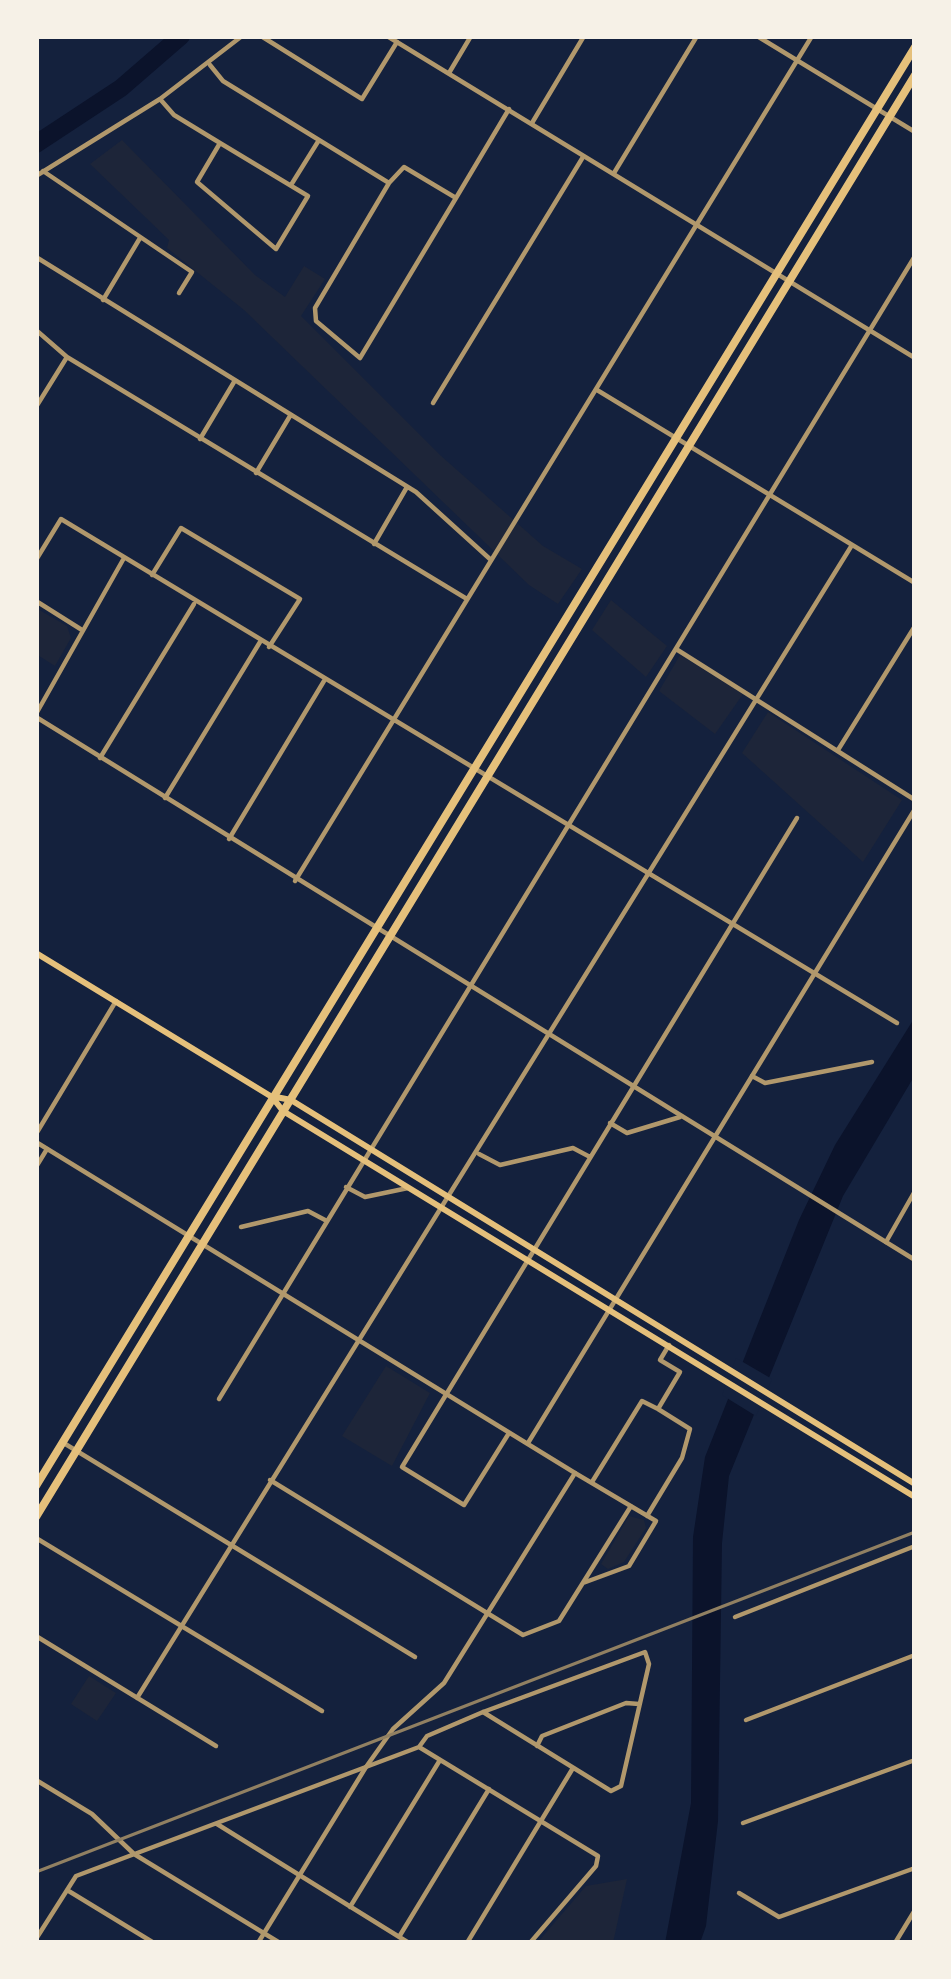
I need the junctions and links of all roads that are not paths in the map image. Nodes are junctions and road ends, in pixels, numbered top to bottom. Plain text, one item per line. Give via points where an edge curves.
1 (98, 36) edge
2 (121, 36) edge
3 (242, 36) edge
4 (261, 36) edge
5 (387, 36) edge
6 (471, 36) edge
7 (584, 36) edge
8 (697, 36) edge
9 (757, 36) edge
10 (812, 36) edge
11 (397, 42) junction
12 (915, 47) edge
13 (797, 60) junction
14 (210, 65) junction
15 (449, 73) junction
16 (915, 75) edge
17 (160, 99) junction
18 (509, 109) junction
19 (877, 109) junction
20 (890, 116) junction
21 (532, 123) junction
22 (915, 132) edge
23 (319, 140) junction
24 (220, 143) junction
25 (584, 155) junction
26 (43, 171) junction
27 (614, 173) junction
28 (36, 176) edge
29 (389, 183) junction
30 (291, 185) junction
31 (456, 198) junction
32 (697, 224) junction
33 (140, 238) junction
34 (915, 256) edge
35 (36, 257) edge
36 (776, 272) junction
37 (790, 280) junction
38 (179, 293) dead end
39 (103, 299) junction
40 (36, 330) edge
41 (870, 330) junction
42 (67, 357) junction
43 (915, 358) edge
44 (235, 381) junction
45 (595, 389) junction
46 (433, 403) dead end
47 (36, 407) edge
48 (290, 415) junction
49 (676, 437) junction
50 (200, 439) junction
51 (689, 445) junction
52 (256, 473) junction
53 (407, 486) junction
54 (770, 494) junction
55 (374, 544) junction
56 (852, 545) junction
57 (124, 559) junction
58 (36, 560) edge
59 (491, 560) junction
60 (152, 575) junction
61 (915, 583) edge
62 (467, 599) junction
63 (36, 601) edge
64 (196, 602) junction
65 (915, 626) edge
66 (82, 630) junction
67 (260, 642) junction
68 (269, 647) junction
69 (675, 648) junction
70 (324, 681) junction
71 (756, 700) junction
72 (36, 715) edge
73 (393, 722) junction
74 (838, 750) junction
75 (100, 758) junction
76 (475, 766) junction
77 (489, 772) junction
78 (164, 798) junction
79 (915, 800) edge
80 (915, 809) edge
81 (797, 818) dead end
82 (568, 822) junction
83 (230, 839) junction
84 (651, 873) junction
85 (295, 881) junction
86 (735, 921) junction
87 (375, 930) junction
88 (388, 938) junction
89 (36, 952) edge
90 (815, 972) junction
91 (467, 987) junction
92 (116, 1001) junction
93 (897, 1023) dead end
94 (550, 1038) junction
95 (872, 1062) dead end
96 (752, 1076) junction
97 (633, 1087) junction
98 (272, 1097) junction
99 (291, 1100) junction
100 (284, 1112) junction
101 (680, 1117) junction
102 (610, 1123) junction
103 (36, 1138) edge
104 (714, 1138) junction
105 (370, 1148) junction
106 (47, 1149) junction
107 (479, 1154) junction
108 (590, 1157) junction
109 (363, 1160) junction
110 (36, 1167) edge
111 (346, 1187) junction
112 (410, 1188) junction
113 (915, 1191) edge
114 (450, 1198) junction
115 (444, 1208) junction
116 (326, 1220) junction
117 (241, 1227) dead end
118 (189, 1237) junction
119 (886, 1242) junction
120 (201, 1244) junction
121 (535, 1250) junction
122 (528, 1260) junction
123 (915, 1260) edge
124 (283, 1293) junction
125 (616, 1300) junction
126 (610, 1310) junction
127 (359, 1341) junction
128 (669, 1345) junction
129 (446, 1394) junction
130 (219, 1399) dead end
131 (658, 1409) junction
132 (510, 1432) junction
133 (62, 1442) junction
134 (528, 1443) junction
135 (76, 1451) junction
136 (575, 1473) junction
137 (270, 1480) junction
138 (592, 1483) junction
139 (915, 1484) edge
140 (36, 1486) edge
141 (915, 1497) edge
142 (631, 1506) junction
143 (36, 1516) edge
144 (647, 1516) junction
145 (36, 1538) edge
146 (230, 1546) junction
147 (915, 1546) edge
148 (583, 1583) junction
149 (488, 1613) junction
150 (735, 1617) dead end
151 (182, 1626) junction
152 (36, 1636) edge
153 (915, 1654) edge
154 (415, 1657) dead end
155 (137, 1698) junction
156 (639, 1704) junction
157 (322, 1711) dead end
158 (484, 1712) junction
159 (746, 1720) dead end
160 (216, 1746) dead end
161 (537, 1746) junction
162 (418, 1747) junction
163 (440, 1760) junction
164 (915, 1760) edge
165 (366, 1767) junction
166 (573, 1768) junction
167 (36, 1780) edge
168 (489, 1789) junction
169 (540, 1821) junction
170 (743, 1822) dead end
171 (217, 1825) junction
172 (134, 1854) junction
173 (915, 1868) edge
174 (298, 1877) junction
175 (66, 1889) junction
176 (739, 1892) dead end
177 (350, 1907) junction
178 (915, 1910) edge
179 (264, 1933) junction
180 (399, 1937) junction
181 (36, 1939) edge
182 (154, 1943) edge
183 (258, 1943) edge
184 (280, 1943) edge
185 (409, 1943) edge
186 (466, 1943) edge
187 (530, 1943) edge
188 (895, 1943) edge

1 - 2 street
3 - 14 street
4 - 11 street via 362,99
5 - 11 street
6 - 15 street
7 - 21 street
8 - 27 street
9 - 13 street
10 - 13 street
11 - 15 street
12 - 19 highway
13 - 19 street
13 - 32 street
14 - 17 street
14 - 23 street
15 - 18 street
16 - 20 highway
17 - 24 street
17 - 26 street
18 - 21 street
18 - 31 street
19 - 20 street
19 - 36 highway
20 - 22 street
20 - 37 highway
21 - 25 street
23 - 29 street
23 - 30 street
24 - 30 street
24 - 30 street via 197,182 276,248 308,196
25 - 27 street
25 - 46 street
26 - 28 street
26 - 33 street
27 - 32 street
29 - 31 street via 404,167
29 - 31 street via 315,308 316,321 359,358
32 - 36 street
32 - 45 street
33 - 38 street via 192,272
33 - 39 street
34 - 41 street
35 - 39 street
36 - 37 street
36 - 49 highway
37 - 41 street
37 - 51 highway
39 - 44 street
40 - 42 street
41 - 43 street
41 - 54 street
42 - 47 street
42 - 50 street
44 - 48 street
44 - 50 street
45 - 49 street
45 - 59 street
48 - 52 street
48 - 53 street
49 - 51 street
49 - 76 highway
50 - 52 street
51 - 54 street
51 - 77 highway
52 - 55 street
53 - 55 street
53 - 59 street
54 - 56 street
54 - 69 street
55 - 62 street
56 - 61 street
56 - 71 street
57 - 58 street via 61,520
57 - 60 street
57 - 66 street
59 - 62 street
60 - 64 street
60 - 68 street via 181,528 300,599
62 - 73 street
63 - 66 street
64 - 67 street
64 - 75 street
65 - 74 street
66 - 72 street
67 - 68 street
67 - 78 street
68 - 70 street
69 - 71 street
69 - 82 street
70 - 73 street
70 - 83 street
71 - 74 street
71 - 84 street
72 - 75 street
73 - 76 street
73 - 85 street
74 - 79 street
75 - 78 street
76 - 77 street
76 - 87 highway
77 - 82 street
77 - 88 highway
78 - 83 street
80 - 90 street
81 - 86 street
82 - 84 street
82 - 91 street
83 - 85 street
84 - 86 street
84 - 94 street
85 - 87 street
86 - 90 street
86 - 97 street
87 - 88 street
87 - 98 highway
88 - 91 street
88 - 99 highway
89 - 92 main road
90 - 93 street
90 - 96 street
91 - 94 street
91 - 105 street
92 - 98 main road
92 - 103 street
94 - 97 street
94 - 107 street
95 - 96 street via 765,1083
96 - 104 street
97 - 101 street
97 - 102 street
98 - 99 main road
98 - 100 main road
98 - 118 highway
99 - 100 highway
99 - 105 main road
100 - 109 main road
100 - 120 highway
101 - 102 street via 627,1133
101 - 104 street
102 - 108 street
103 - 106 street
104 - 119 street
104 - 125 street
105 - 109 street
105 - 114 main road
106 - 110 street
106 - 118 street
107 - 108 street via 500,1165 573,1148
107 - 114 street
108 - 121 street
109 - 111 street
109 - 112 main road
111 - 112 street via 365,1197
111 - 116 street
112 - 115 main road
113 - 119 street
114 - 115 street
114 - 121 main road
115 - 122 main road
115 - 127 street
116 - 117 street via 308,1211
116 - 124 street
118 - 120 street
118 - 133 highway
119 - 123 street
120 - 124 street
120 - 135 highway
121 - 122 street
121 - 125 main road
122 - 126 main road
122 - 129 street
124 - 127 street
124 - 130 street
125 - 126 street
125 - 139 main road
126 - 128 main road
126 - 134 street
127 - 129 street
127 - 137 street
128 - 131 street via 660,1360 680,1372
128 - 141 main road
129 - 132 street
129 - 132 street via 402,1467 464,1505
131 - 138 street via 642,1401
131 - 144 street via 690,1429
132 - 134 street
133 - 135 street
133 - 140 highway
134 - 136 street
135 - 143 highway
135 - 146 street
136 - 138 street
136 - 149 street
137 - 146 street
137 - 149 street
138 - 142 street
142 - 144 street
142 - 148 street
144 - 148 street via 656,1522 629,1566
145 - 151 street
146 - 151 street
146 - 154 street
147 - 150 street
148 - 149 street via 559,1622 523,1636
149 - 165 street via 444,1683 393,1729
151 - 155 street
151 - 157 street
152 - 155 street
153 - 159 street
155 - 160 street
156 - 158 street via 645,1652
156 - 161 street via 542,1736
156 - 166 street via 621,1786 611,1791
158 - 161 street
158 - 162 street
161 - 166 street
162 - 163 street
162 - 165 street
163 - 168 street
163 - 177 street
164 - 170 street
165 - 171 street
165 - 174 street
166 - 169 street
167 - 172 street via 92,1814
168 - 169 street
168 - 180 street
169 - 186 street
169 - 187 street via 598,1856
171 - 172 street
171 - 174 street
172 - 175 street via 76,1876
172 - 179 street
173 - 176 street via 779,1916
174 - 177 street
174 - 179 street
175 - 181 street
175 - 182 street
177 - 180 street
178 - 188 street
179 - 183 street
179 - 184 street
180 - 185 street

